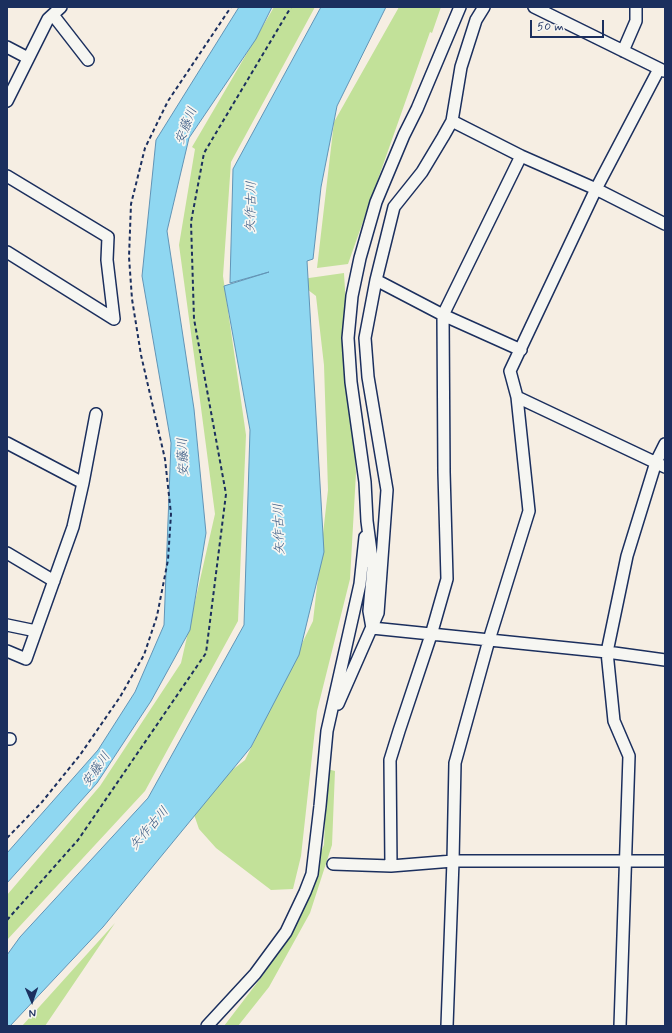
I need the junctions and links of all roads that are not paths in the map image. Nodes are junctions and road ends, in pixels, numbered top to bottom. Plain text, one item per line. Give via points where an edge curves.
1 (460, 7) edge
2 (484, 7) edge
3 (534, 7) edge
4 (636, 7) edge
5 (57, 11) edge
6 (7, 47) edge
7 (623, 51) junction
8 (28, 58) junction
9 (88, 60) dead end
10 (662, 70) edge
11 (7, 102) edge
12 (452, 121) junction
13 (522, 156) junction
14 (7, 176) edge
15 (596, 189) junction
16 (665, 224) edge
17 (7, 252) edge
18 (376, 280) junction
19 (443, 315) junction
20 (521, 350) junction
21 (517, 397) junction
22 (96, 414) dead end
23 (7, 443) edge
24 (665, 444) edge
25 (660, 464) edge
26 (83, 483) junction
27 (367, 521) junction
28 (7, 552) edge
29 (54, 581) junction
30 (7, 625) edge
31 (372, 628) junction
32 (36, 631) junction
33 (431, 635) junction
34 (489, 640) junction
35 (7, 651) edge
36 (607, 652) junction
37 (665, 660) edge
38 (327, 731) junction
39 (625, 860) junction
40 (453, 861) junction
41 (665, 861) edge
42 (333, 864) dead end
43 (391, 866) junction
44 (207, 1026) edge
45 (447, 1026) edge
46 (620, 1026) edge

1 - 27 street via 376,202 352,296 348,338 351,382 365,482
2 - 12 street via 476,20 461,67
3 - 7 street
4 - 7 street via 636,21
5 - 8 street via 48,19
5 - 9 street
6 - 8 street
7 - 10 street
8 - 11 street
10 - 15 street
12 - 13 street
12 - 18 street via 422,172 394,207
13 - 15 street
13 - 19 street
14 - 17 street via 108,237 114,319
15 - 16 street
15 - 20 street
18 - 19 street
18 - 31 street via 366,338 368,377 387,490 378,614
19 - 20 street
19 - 33 street via 447,580
20 - 21 street via 510,371
21 - 25 street
21 - 34 street via 529,511
22 - 26 street
23 - 26 street
24 - 25 street
25 - 36 street via 627,556
26 - 29 street via 73,527
27 - 31 street via 373,567 370,611
27 - 38 street via 360,584
28 - 29 street
29 - 32 street
30 - 32 street
31 - 33 street
31 - 38 street
32 - 35 street via 26,660
33 - 34 street
33 - 43 street via 390,760
34 - 36 street
34 - 40 street via 454,763
36 - 37 street
36 - 39 street via 614,721 629,756
38 - 44 street via 315,854 312,874 305,892 286,932 255,974
39 - 40 street
39 - 41 street
39 - 46 street
40 - 43 street
40 - 45 street
42 - 43 street

